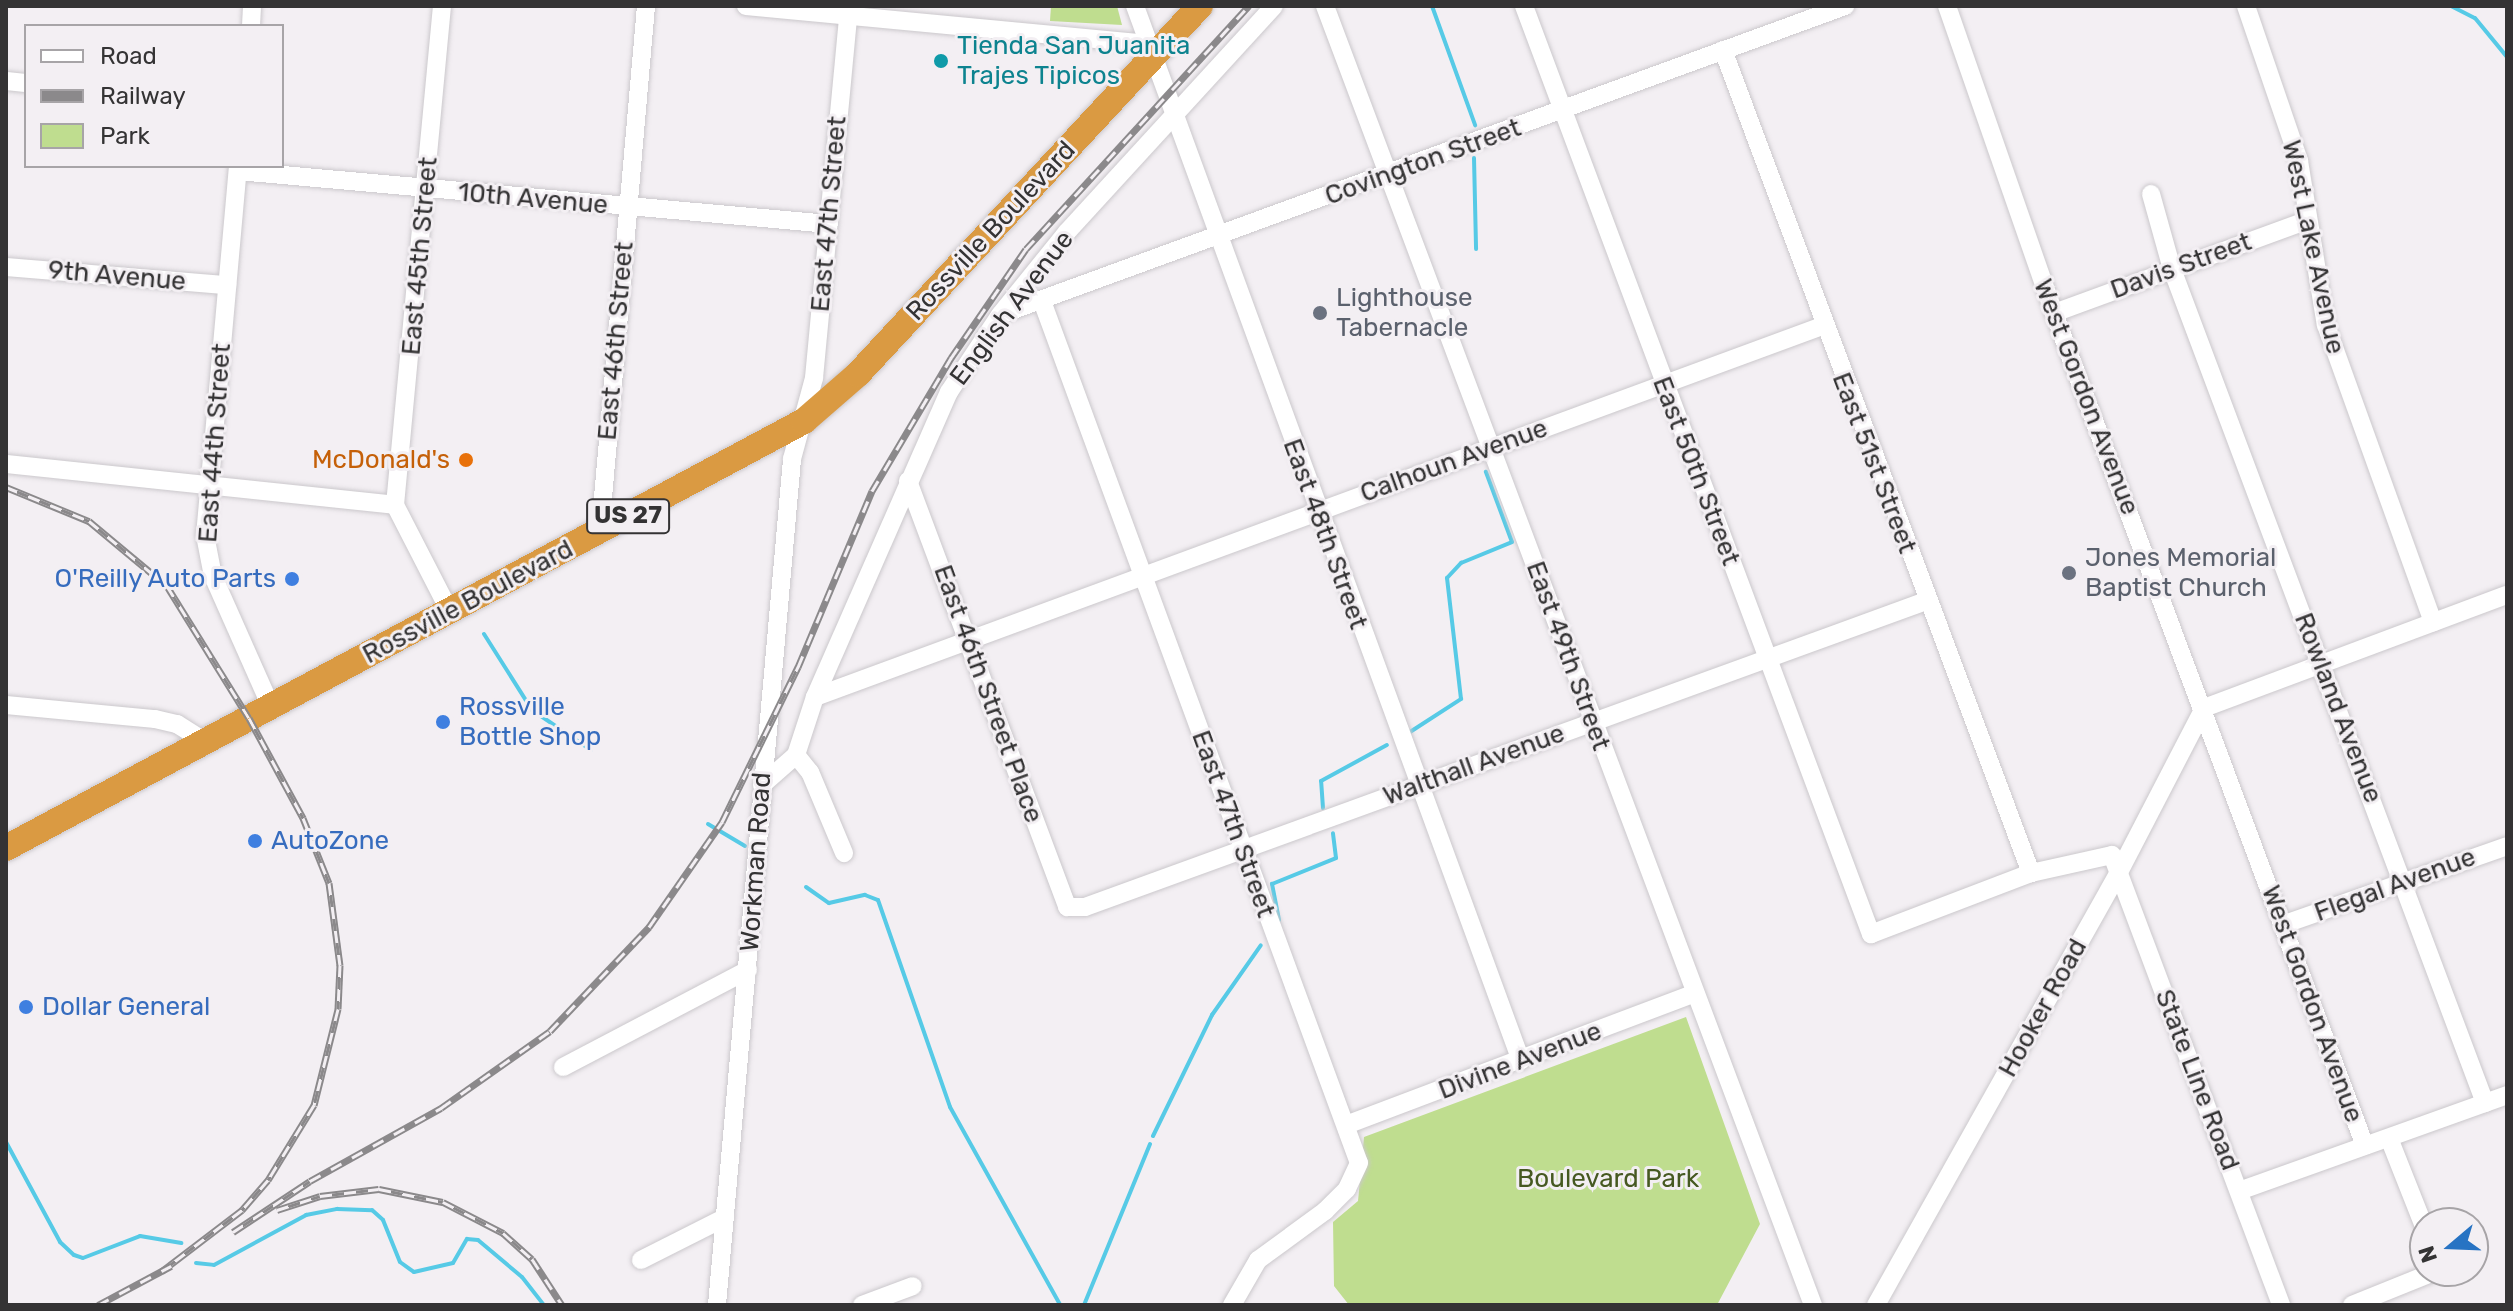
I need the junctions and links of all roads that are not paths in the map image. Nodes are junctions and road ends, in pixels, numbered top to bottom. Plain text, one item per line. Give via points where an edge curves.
1 (442, 6) edge
2 (646, 6) edge
3 (746, 6) edge
4 (1135, 6) edge
5 (1200, 6) edge
6 (1274, 6) edge
7 (1325, 6) edge
8 (1524, 6) edge
9 (1845, 6) edge
10 (1947, 6) edge
11 (2246, 6) edge
12 (849, 10) edge
13 (1723, 50) junction
14 (1153, 57) junction
15 (1563, 111) junction
16 (1171, 115) junction
17 (238, 169) edge
18 (1390, 174) junction
19 (425, 189) junction
20 (2151, 194) dead end
21 (628, 207) junction
22 (2308, 220) junction
23 (829, 224) junction
24 (1216, 238) junction
25 (6, 267) edge
26 (2172, 269) junction
27 (227, 285) junction
28 (1042, 301) junction
29 (2054, 313) junction
30 (1000, 315) junction
31 (1822, 326) junction
32 (1664, 386) junction
33 (804, 421) junction
34 (1492, 447) junction
35 (6, 464) edge
36 (908, 481) junction
37 (209, 484) junction
38 (395, 505) junction
39 (1317, 511) junction
40 (600, 532) junction
41 (1141, 576) junction
42 (2507, 595) edge
43 (1926, 601) junction
44 (450, 612) junction
45 (2433, 622) junction
46 (969, 640) junction
47 (1769, 660) junction
48 (2321, 663) junction
49 (815, 697) junction
50 (6, 705) edge
51 (271, 707) junction
52 (2204, 708) junction
53 (1592, 722) junction
54 (206, 742) junction
55 (796, 755) junction
56 (762, 785) junction
57 (1419, 785) junction
58 (2507, 846) edge
59 (6, 848) edge
60 (1243, 850) junction
61 (844, 853) dead end
62 (2031, 873) junction
63 (2118, 874) junction
64 (2402, 881) junction
65 (1067, 907) joint
66 (2282, 925) junction
67 (748, 970) junction
68 (1693, 994) junction
69 (1521, 1061) junction
70 (563, 1067) dead end
71 (2507, 1095) edge
72 (2485, 1103) junction
73 (1346, 1125) junction
74 (2389, 1138) junction
75 (2365, 1146) junction
76 (2239, 1191) junction
77 (2416, 1207) edge
78 (724, 1218) junction
79 (641, 1260) dead end
80 (2409, 1282) edge
81 (913, 1286) dead end
82 (717, 1305) edge
83 (862, 1305) edge
84 (1232, 1305) edge
85 (1813, 1305) edge
86 (1876, 1305) edge
87 (2281, 1305) edge
88 (2352, 1305) edge

1 - 19 street, East 45th Street
2 - 21 street, East 46th Street
3 - 12 street
4 - 14 street, East 48th Street
5 - 14 highway, Rossville Boulevard / US 27
6 - 16 street, English Avenue
7 - 18 street, East 49th Street
8 - 15 street, East 50th Street
9 - 13 street, Covington Street
10 - 29 street, West Gordon Avenue
11 - 22 street, West Lake Avenue via 2299,161
12 - 14 street via 1135,43
12 - 23 street, East 47th Street
13 - 15 street, Covington Street
13 - 31 street, East 51st Street
14 - 16 street, East 48th Street
14 - 33 highway, Rossville Boulevard / US 27 via 858,374
15 - 18 street, Covington Street
15 - 32 street, East 50th Street
16 - 24 street, East 48th Street
16 - 30 street, English Avenue
17 - 19 street, 10th Avenue
17 - 27 street, East 44th Street
18 - 24 street, Covington Street
18 - 34 street, East 49th Street
19 - 21 street, 10th Avenue
19 - 38 street, East 45th Street
20 - 26 street, Rowland Avenue
21 - 23 street, 10th Avenue
21 - 40 street, East 46th Street
22 - 26 street, Davis Street
22 - 45 street, West Lake Avenue via 2338,364
23 - 33 street, East 47th Street via 814,378
24 - 28 street, Covington Street
24 - 39 street, East 48th Street
25 - 27 street, 9th Avenue
26 - 29 street, Davis Street
26 - 48 street, Rowland Avenue
27 - 37 street, East 44th Street
28 - 30 street, Covington Street
28 - 41 street, East 47th Street
29 - 52 street, West Gordon Avenue
30 - 36 street, English Avenue via 949,392
31 - 32 street, Calhoun Avenue
31 - 43 street, East 51st Street
32 - 34 street, Calhoun Avenue
32 - 47 street, East 50th Street
33 - 40 highway, Rossville Boulevard / US 27
33 - 56 street, Workman Road via 792,459
34 - 39 street, Calhoun Avenue
34 - 53 street, East 49th Street
35 - 37 street
36 - 46 street, East 46th Street Place
36 - 49 street, English Avenue
37 - 38 street
37 - 51 street, East 44th Street via 206,555
38 - 44 street
39 - 41 street, Calhoun Avenue
39 - 57 street, East 48th Street
40 - 44 highway, Rossville Boulevard / US 27
41 - 46 street, Calhoun Avenue
41 - 60 street, East 47th Street
42 - 45 street
43 - 47 street, Walthall Avenue
43 - 62 street, East 51st Street
44 - 51 highway, Rossville Boulevard / US 27
45 - 48 street
46 - 49 street, Calhoun Avenue
46 - 65 street, East 46th Street Place
47 - 53 street, Walthall Avenue
47 - 62 street, East 50th Street via 1871,934
48 - 52 street
48 - 64 street, Rowland Avenue
49 - 55 street, English Avenue
50 - 54 street via 155,719 177,724
51 - 54 highway, Rossville Boulevard / US 27
52 - 63 street, Hooker Road
52 - 66 street, West Gordon Avenue
53 - 57 street, Walthall Avenue
53 - 68 street, East 49th Street
54 - 59 highway, Rossville Boulevard / US 27
55 - 56 street
55 - 61 street via 810,772
56 - 67 street, Workman Road
57 - 60 street, Walthall Avenue
57 - 69 street, East 48th Street
58 - 64 street, Flegal Avenue
60 - 65 street, Walthall Avenue via 1085,907
60 - 73 street, East 47th Street
62 - 63 street, State Line Road via 2112,855
63 - 76 street, State Line Road
63 - 86 street, Hooker Road
64 - 66 street, Flegal Avenue
64 - 72 street, Rowland Avenue
66 - 75 street, West Gordon Avenue
67 - 70 street
67 - 78 street, Workman Road
68 - 69 street, Divine Avenue
68 - 85 street, East 49th Street
69 - 73 street, Divine Avenue
71 - 72 street
72 - 74 street
73 - 84 street, East 47th Street via 1359,1163 1347,1189 1258,1260
74 - 75 street
74 - 77 street
75 - 76 street
76 - 87 street, State Line Road
78 - 79 street
78 - 82 street, Workman Road
80 - 88 street
81 - 83 street

